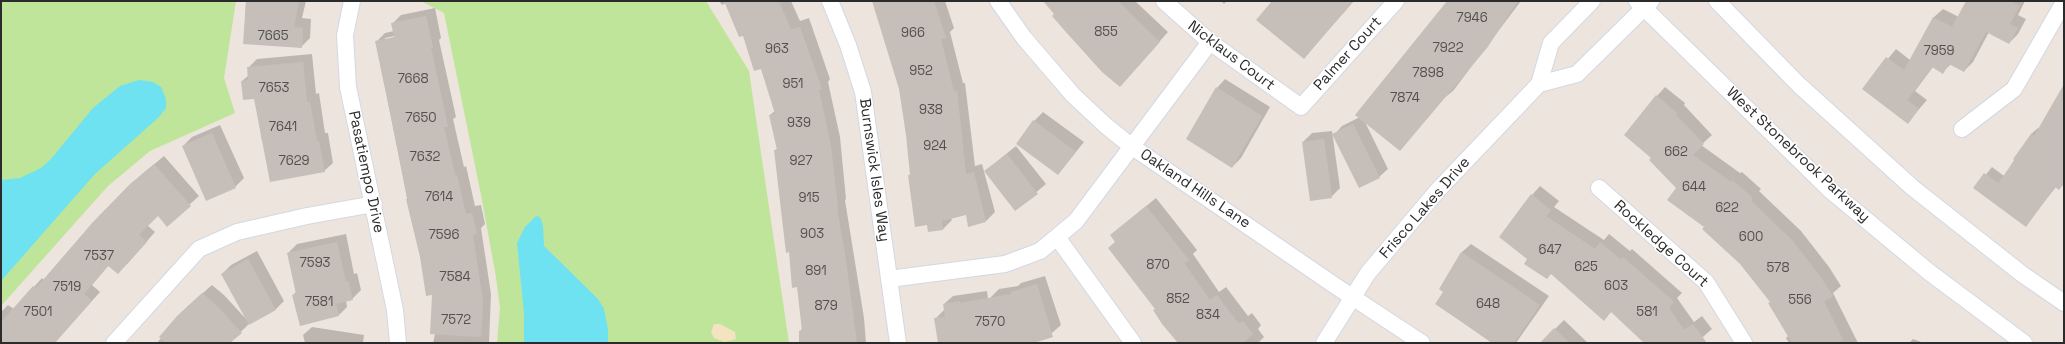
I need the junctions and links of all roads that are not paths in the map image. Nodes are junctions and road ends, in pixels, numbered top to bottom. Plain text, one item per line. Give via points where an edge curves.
1 (352, 1) edge
2 (830, 1) edge
3 (998, 1) edge
4 (1164, 1) edge
5 (1396, 1) edge
6 (1592, 1) edge
7 (1717, 1) edge
8 (2064, 2) edge
9 (1644, 3) edge
10 (1210, 42) junction
11 (1539, 84) junction
12 (1301, 108) joint
13 (1962, 129) dead end
14 (1131, 146) junction
15 (1599, 188) dead end
16 (374, 204) junction
17 (1057, 237) junction
18 (889, 279) junction
19 (1352, 298) junction
20 (2064, 303) edge
21 (114, 343) edge
22 (398, 343) edge
23 (898, 343) edge
24 (1133, 343) edge
25 (1324, 343) edge
26 (1422, 343) edge
27 (1744, 343) edge
28 (2024, 343) edge

1 - 16 street, Pasatiempo Drive via 344,35 348,87
2 - 18 street, Burnswick Isles Way via 863,92
3 - 14 street, Oakland Hills Lane via 1024,38 1073,95
4 - 10 street, Nicklaus Court
5 - 12 street, Palmer Court
6 - 11 street, Frisco Lakes Drive via 1551,43
7 - 20 street via 1799,85 1913,188 2022,274
8 - 13 street via 2014,89
9 - 11 street via 1578,74
9 - 28 street, West Stonebrook Parkway via 1830,190 1929,272
10 - 12 street, Nicklaus Court
10 - 14 street
11 - 19 street, Frisco Lakes Drive via 1438,190 1368,273
14 - 17 street via 1076,221
14 - 19 street, Oakland Hills Lane
15 - 27 street, Rockledge Court via 1706,282
16 - 21 street via 237,232 199,249
16 - 22 street, Pasatiempo Drive via 395,310
17 - 18 street via 1040,251 1005,264
17 - 24 street
18 - 23 street, Burnswick Isles Way
19 - 25 street, Frisco Lakes Drive
19 - 26 street, Oakland Hills Lane

